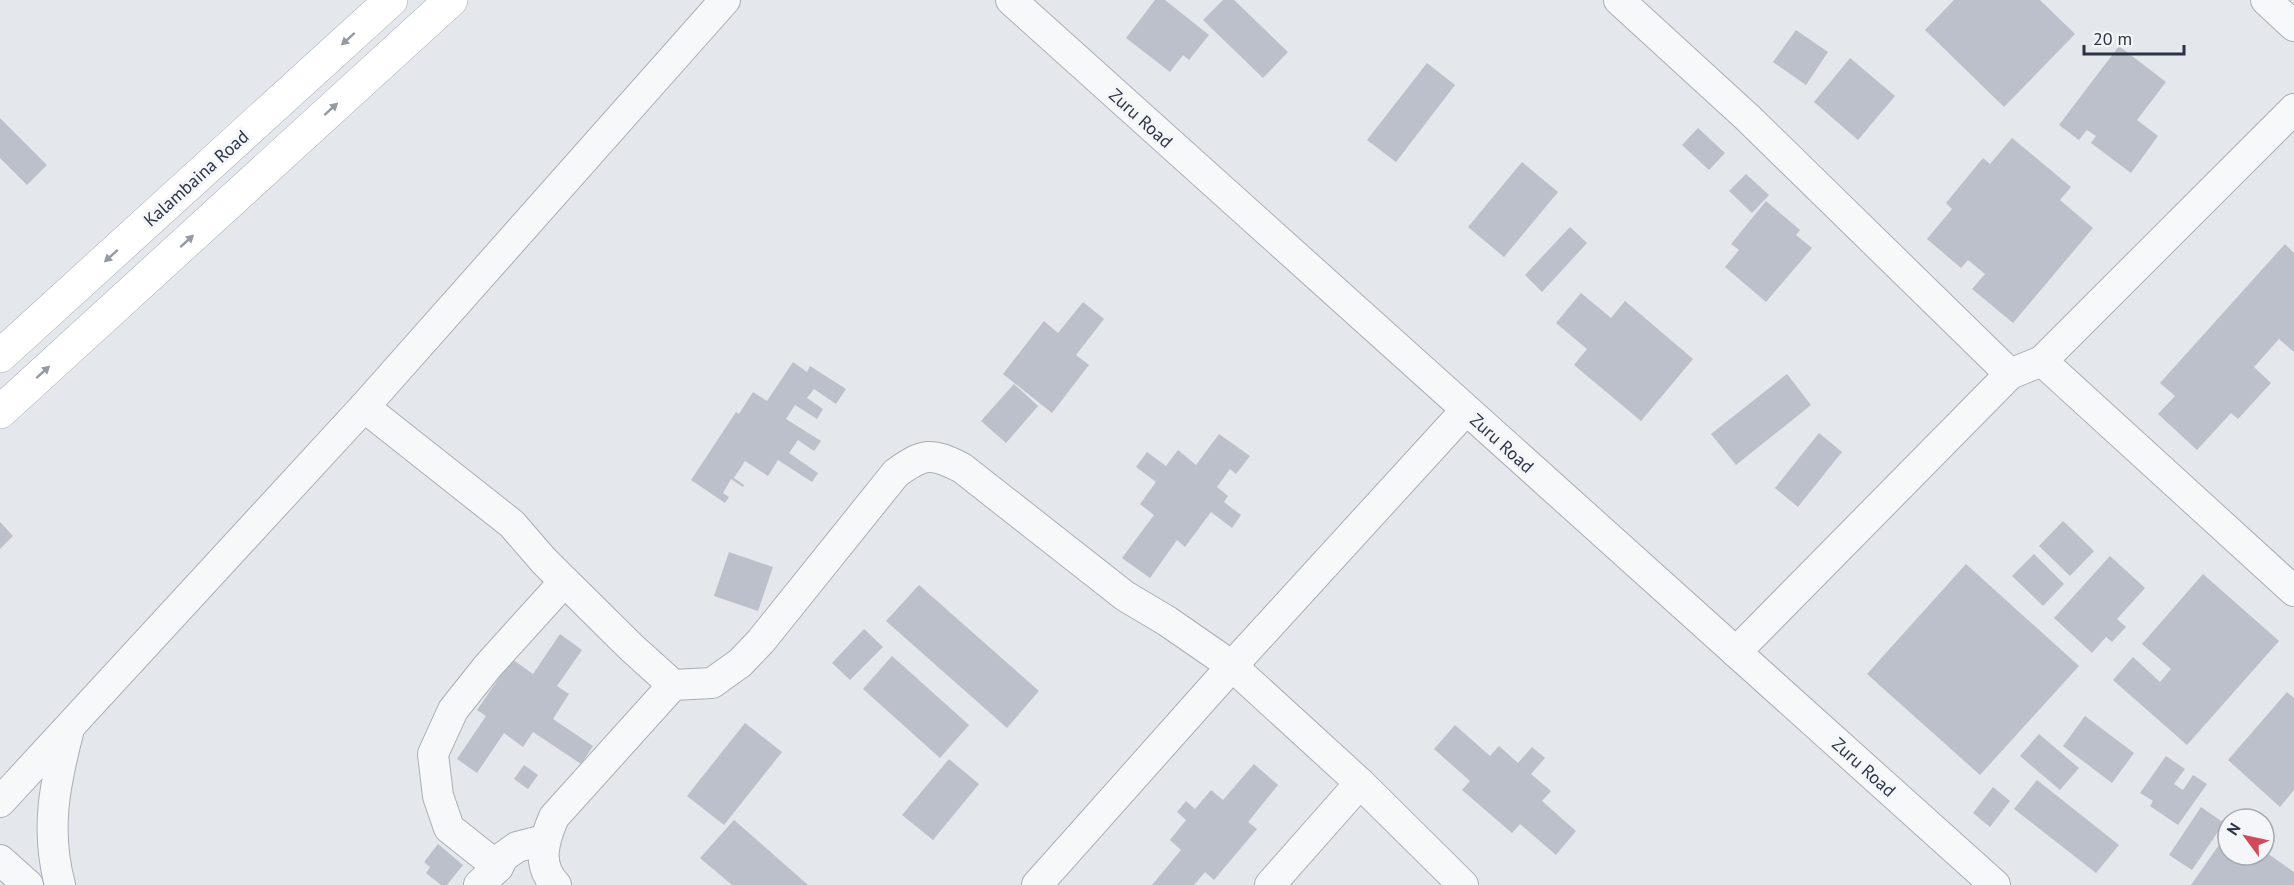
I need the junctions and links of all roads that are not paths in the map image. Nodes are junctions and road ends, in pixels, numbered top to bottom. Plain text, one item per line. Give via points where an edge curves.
1 (391, 0) edge
2 (451, 0) edge
3 (725, 0) edge
4 (1011, 0) edge
5 (1619, 0) edge
6 (2266, 0) edge
7 (2294, 26) edge
8 (2294, 109) edge
9 (0, 356) edge
10 (2042, 361) junction
11 (2010, 375) junction
12 (364, 407) junction
13 (1466, 410) junction
14 (0, 411) edge
15 (564, 582) junction
16 (2294, 591) edge
17 (1736, 652) junction
18 (1233, 666) junction
19 (673, 685) junction
20 (70, 726) junction
21 (1360, 783) junction
22 (0, 802) edge
23 (544, 840) junction
24 (0, 860) edge
25 (488, 876) edge
26 (28, 885) edge
27 (60, 885) edge
28 (556, 885) edge
29 (1037, 885) edge
30 (1270, 885) edge
31 (1463, 885) edge
32 (1995, 885) edge

1 -> 9 main road, Kalambaina Road
14 -> 2 main road
3 - 12 street
4 - 13 street, Zuru Road
5 - 11 street via 1748,118
6 - 7 street
8 - 10 street
10 - 11 street
10 - 16 street
11 - 17 street
12 - 15 street via 512,524
12 - 20 street
13 - 17 street, Zuru Road
13 - 18 street
15 - 19 street
15 - 25 street via 453,710 433,754 438,796 449,828
17 - 32 street, Zuru Road
18 - 19 street via 1125,596 962,468 942,458 917,458 896,473 740,663 712,683
18 - 21 street
18 - 29 street
19 - 23 street via 554,817
20 - 22 street
20 - 27 street via 52,803 54,862
21 - 30 street
21 - 31 street
23 - 25 street via 517,847
23 - 28 street via 543,864
24 - 26 street

